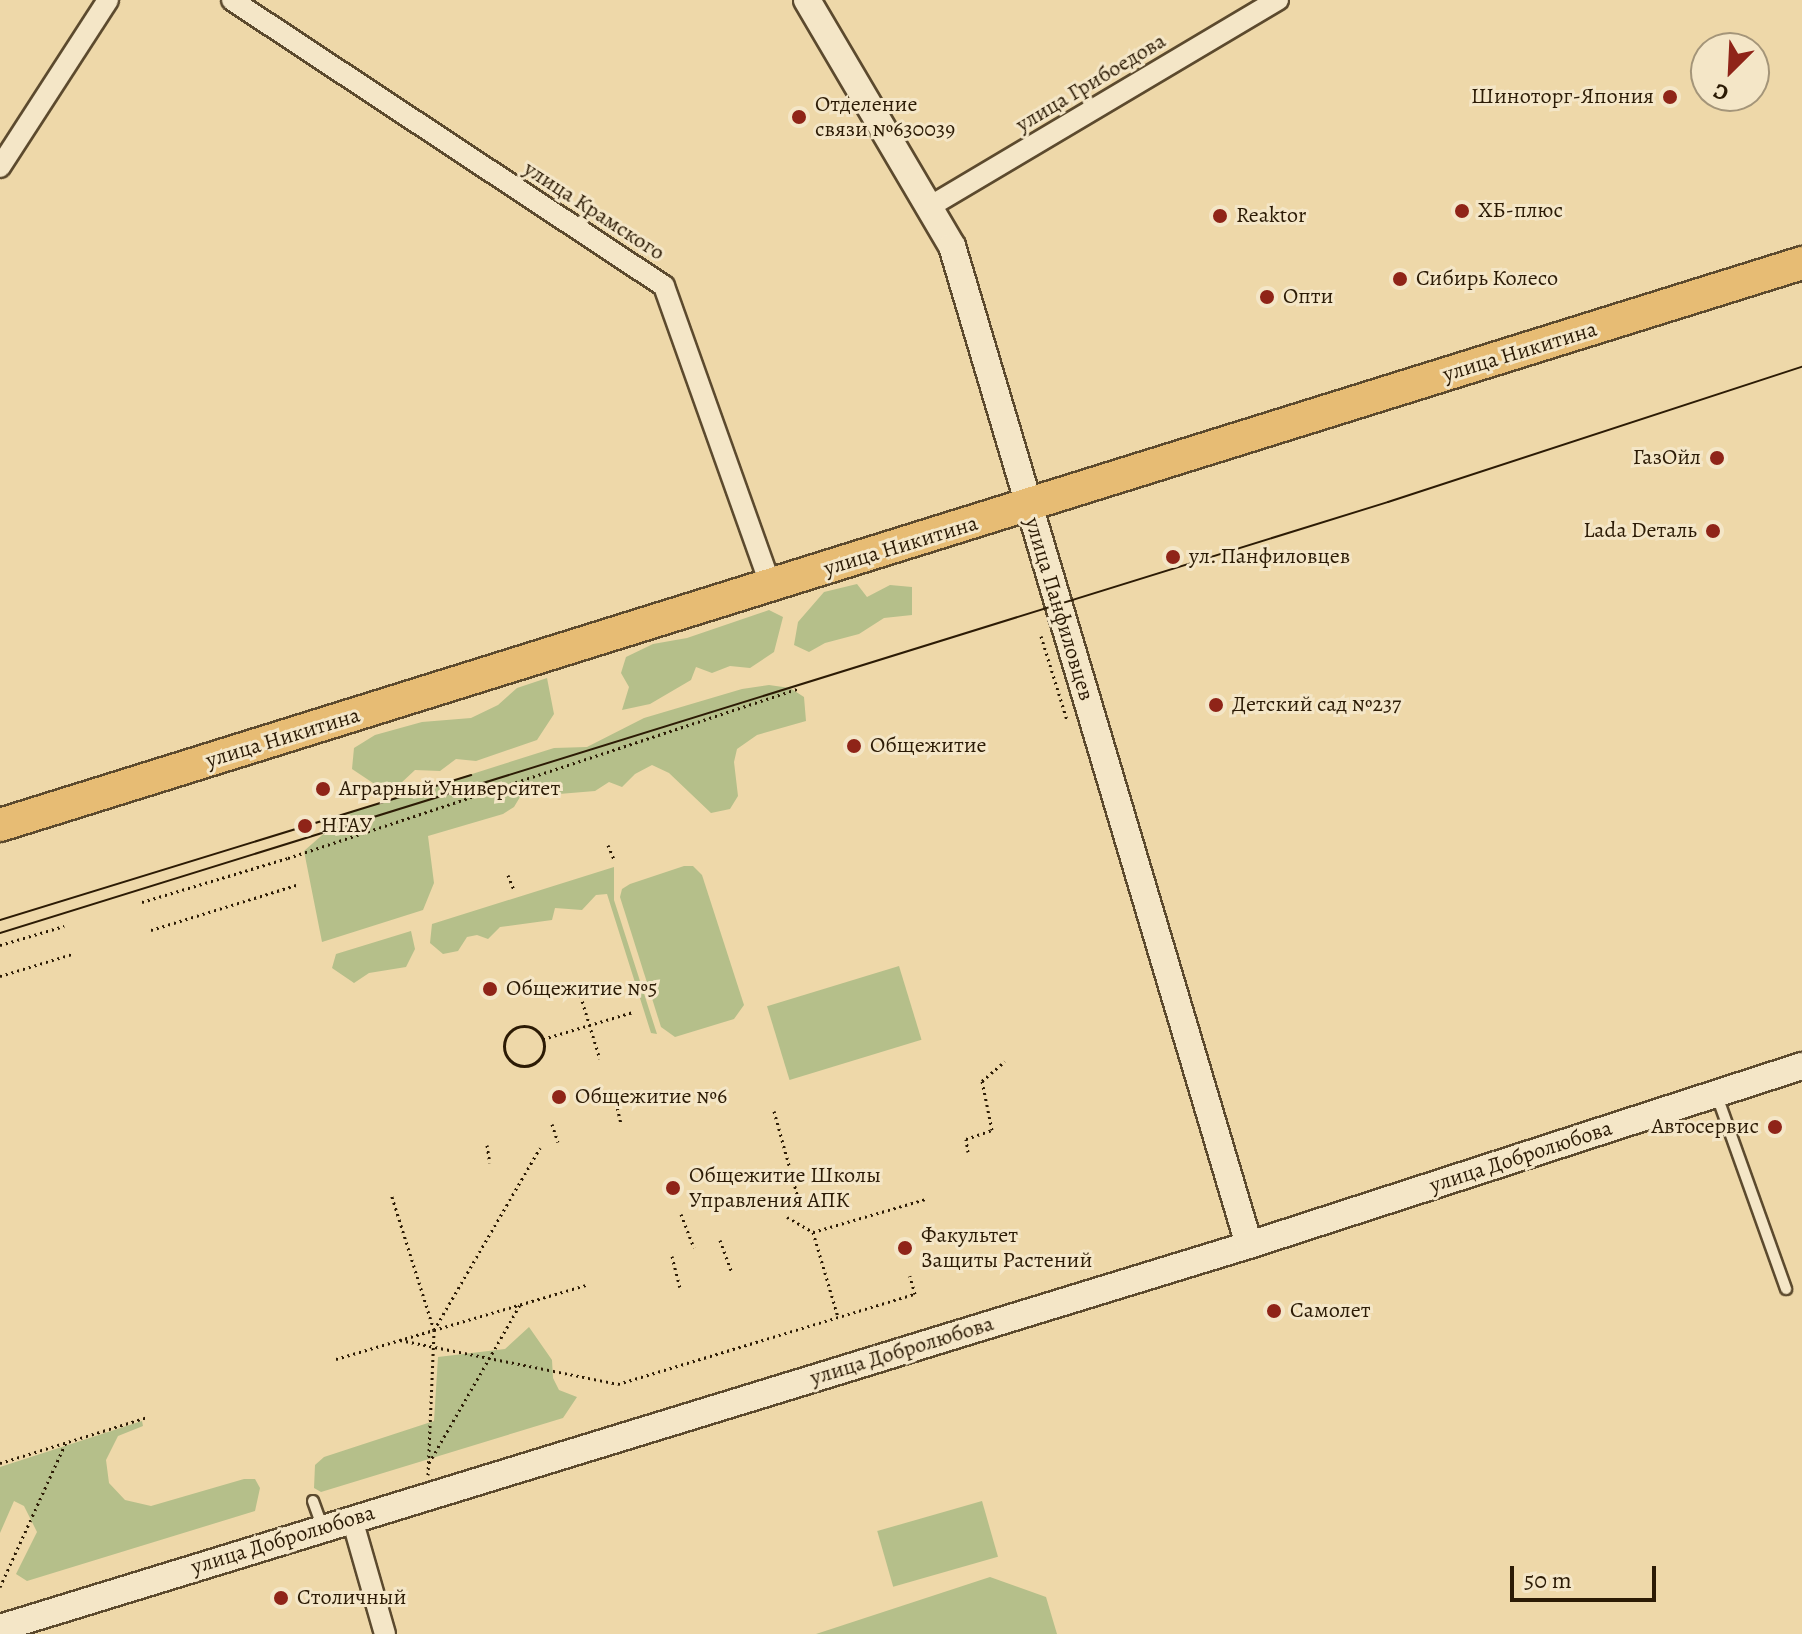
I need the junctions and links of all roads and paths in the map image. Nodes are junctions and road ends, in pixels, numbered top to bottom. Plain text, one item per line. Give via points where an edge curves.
1 (108, 0) edge
2 (232, 0) edge
3 (807, 0) edge
4 (1278, 0) edge
5 (0, 167) edge
6 (929, 207) junction
7 (1802, 263) edge
8 (1028, 506) junction
9 (771, 586) junction
10 (800, 688) dead end
11 (0, 825) edge
12 (608, 845) dead end
13 (614, 859) dead end
14 (508, 875) dead end
15 (296, 885) dead end
16 (514, 890) dead end
17 (142, 902) dead end
18 (64, 926) dead end
19 (151, 930) dead end
20 (0, 945) edge
21 (72, 954) dead end
22 (0, 976) edge
23 (577, 984) dead end
24 (633, 1012) dead end
25 (589, 1024) junction
26 (543, 1039) junction
27 (600, 1059) dead end
28 (1005, 1061) dead end
29 (1802, 1066) edge
30 (1717, 1094) junction
31 (616, 1102) dead end
32 (774, 1111) dead end
33 (621, 1123) dead end
34 (552, 1124) dead end
35 (558, 1142) dead end
36 (487, 1145) dead end
37 (540, 1148) dead end
38 (968, 1152) dead end
39 (490, 1163) dead end
40 (391, 1194) dead end
41 (926, 1199) dead end
42 (799, 1201) dead end
43 (681, 1214) dead end
44 (787, 1217) dead end
45 (813, 1232) junction
46 (720, 1240) dead end
47 (1249, 1245) junction
48 (694, 1248) dead end
49 (672, 1256) dead end
50 (731, 1271) dead end
51 (910, 1276) dead end
52 (586, 1285) dead end
53 (680, 1287) dead end
54 (1786, 1289) dead end
55 (520, 1305) junction
56 (838, 1317) junction
57 (434, 1330) junction
58 (400, 1340) junction
59 (433, 1348) junction
60 (336, 1359) dead end
61 (488, 1359) junction
62 (148, 1417) dead end
63 (66, 1442) junction
64 (0, 1463) edge
65 (427, 1466) junction
66 (431, 1495) junction
67 (313, 1501) dead end
68 (352, 1519) junction
69 (323, 1528) junction
70 (0, 1587) edge
71 (0, 1628) edge
72 (385, 1634) edge

1 - 5 street
2 - 9 street, улица Крамского via 664,286
3 - 6 street, улица Панфиловцев
4 - 6 street, улица Грибоедова
6 - 8 street, улица Панфиловцев via 952,246
7 - 8 main road, улица Никитина
8 - 9 main road, улица Никитина
8 - 47 street, улица Панфиловцев
9 - 11 main road, улица Никитина
10 - 17 path
12 - 13 path
14 - 16 path
15 - 19 path
18 - 20 path
21 - 22 path
23 - 25 path
24 - 25 path
25 - 26 path
25 - 27 path
26 - 26 path via 539,1061 525,1067 510,1061 504,1049 506,1035 515,1027 531,1027
28 - 38 path via 982,1081 992,1130 966,1139
29 - 30 street, улица Добролюбова
30 - 47 street, улица Добролюбова
30 - 54 lane
31 - 33 path
32 - 42 path
34 - 35 path
36 - 39 path
37 - 57 path
40 - 57 path
41 - 45 path
43 - 48 path
44 - 45 path
45 - 56 path
46 - 50 path
47 - 66 street, улица Добролюбова
49 - 53 path
51 - 56 path via 915,1294
52 - 55 path
55 - 57 path
55 - 61 path
56 - 61 path via 618,1384
57 - 58 path
57 - 59 path
58 - 59 path
58 - 60 path
59 - 61 path
59 - 65 path
61 - 65 path
62 - 63 path
63 - 64 path
63 - 70 path
65 - 66 path
66 - 68 street, улица Добролюбова
67 - 69 lane
68 - 69 street, улица Добролюбова
68 - 72 street
69 - 71 street, улица Добролюбова

